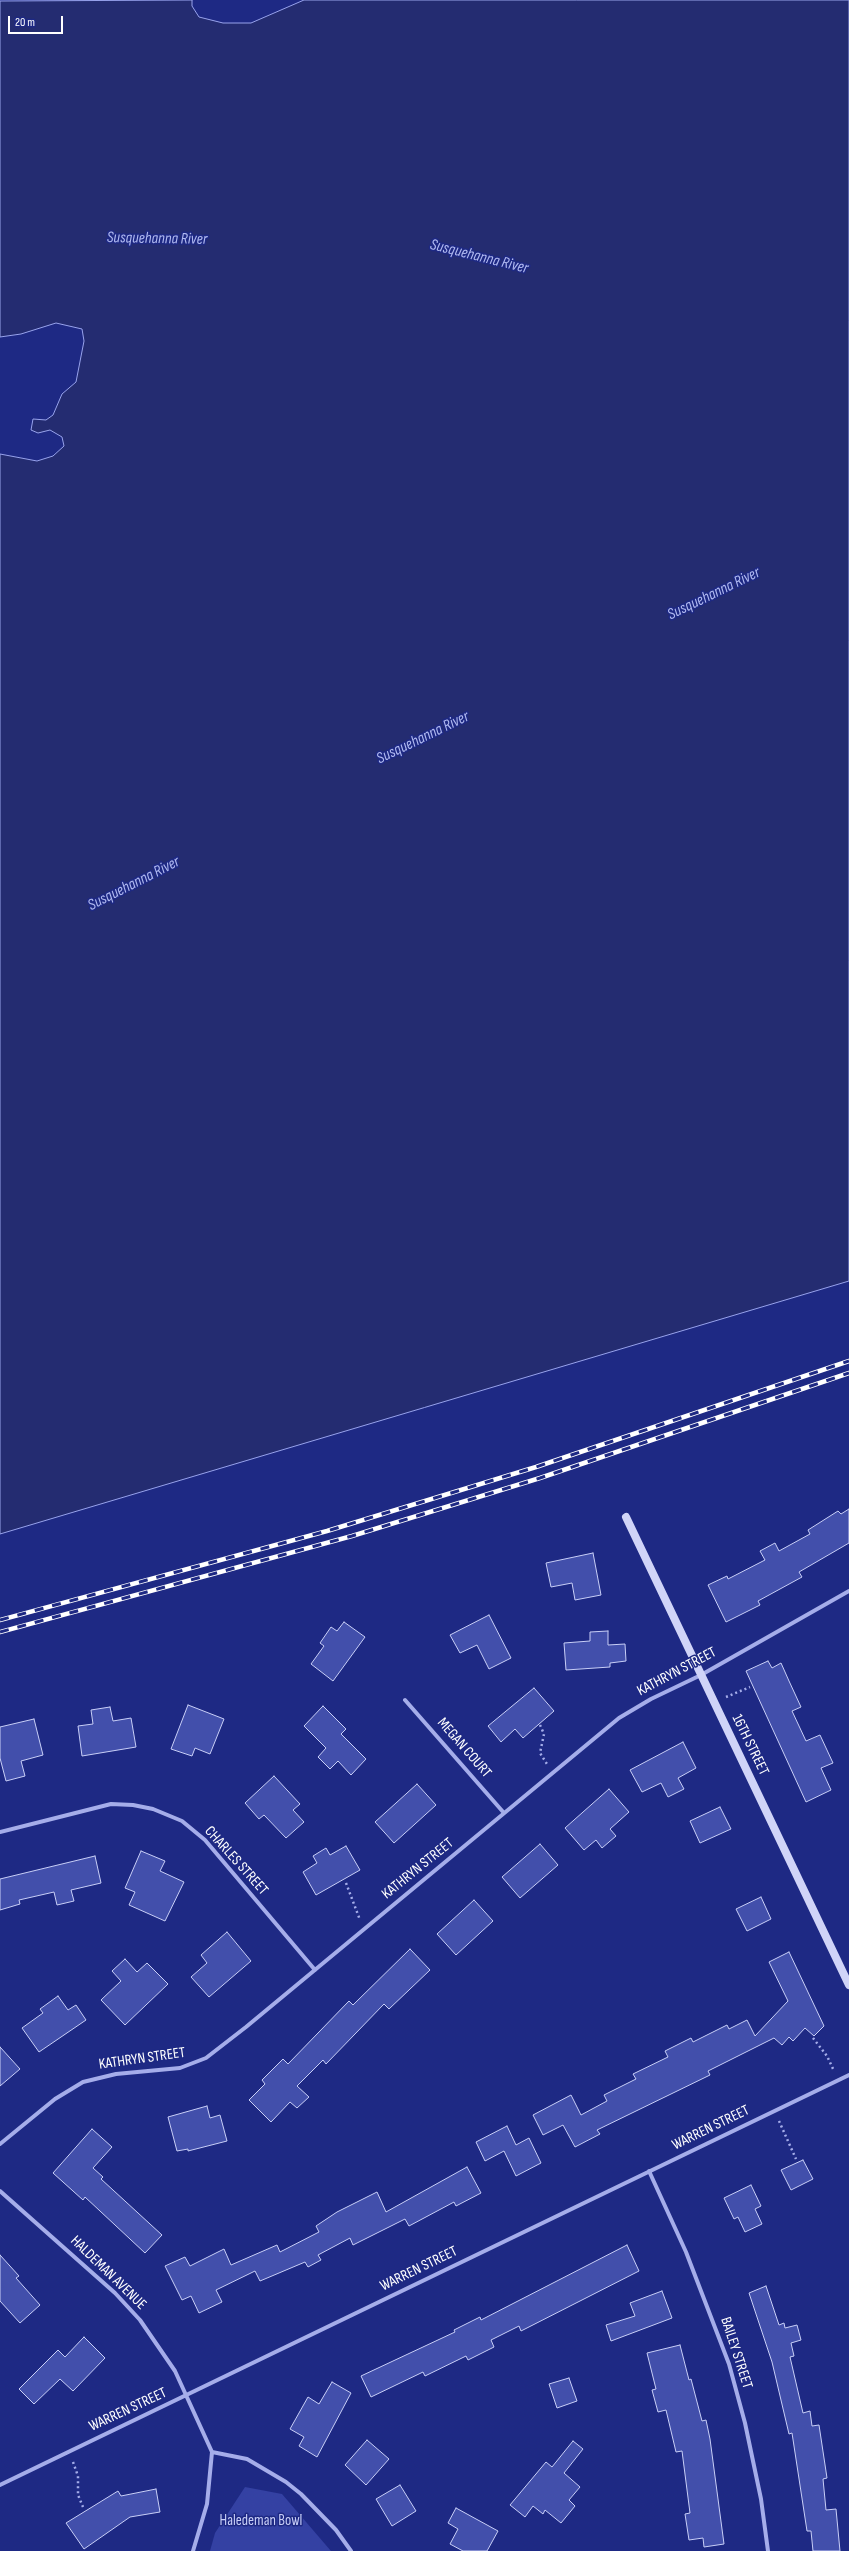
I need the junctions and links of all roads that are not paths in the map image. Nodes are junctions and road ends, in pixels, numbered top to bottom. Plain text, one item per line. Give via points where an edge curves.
1 (626, 1517) dead end
2 (849, 1591) edge
3 (701, 1675) junction
4 (405, 1700) dead end
5 (504, 1813) junction
6 (0, 1832) edge
7 (315, 1970) junction
8 (849, 1985) edge
9 (849, 2075) edge
10 (0, 2144) edge
11 (649, 2171) junction
12 (0, 2191) edge
13 (186, 2396) junction
14 (212, 2452) junction
15 (0, 2485) edge
16 (193, 2551) edge
17 (351, 2551) edge
18 (768, 2551) edge

1 - 3 street, 16TH STREET
2 - 3 street, KATHRYN STREET
3 - 5 street, KATHRYN STREET via 619,1718
3 - 8 street, 16TH STREET
4 - 5 street, MEGAN COURT
5 - 7 street, KATHRYN STREET
6 - 7 street, CHARLES STREET via 111,1804 153,1809 182,1821 205,1840
7 - 10 street, KATHRYN STREET via 206,2058 180,2068 116,2074 83,2082 55,2099
9 - 11 street, WARREN STREET
11 - 13 street, WARREN STREET
11 - 18 street, BAILEY STREET via 686,2252 729,2364 761,2499
12 - 13 street, HALDEMAN AVENUE via 115,2293 140,2320 164,2353
13 - 14 street, HALDEMAN AVENUE
13 - 15 street, WARREN STREET
14 - 16 street via 207,2504
14 - 17 street via 247,2459 286,2482 336,2530

